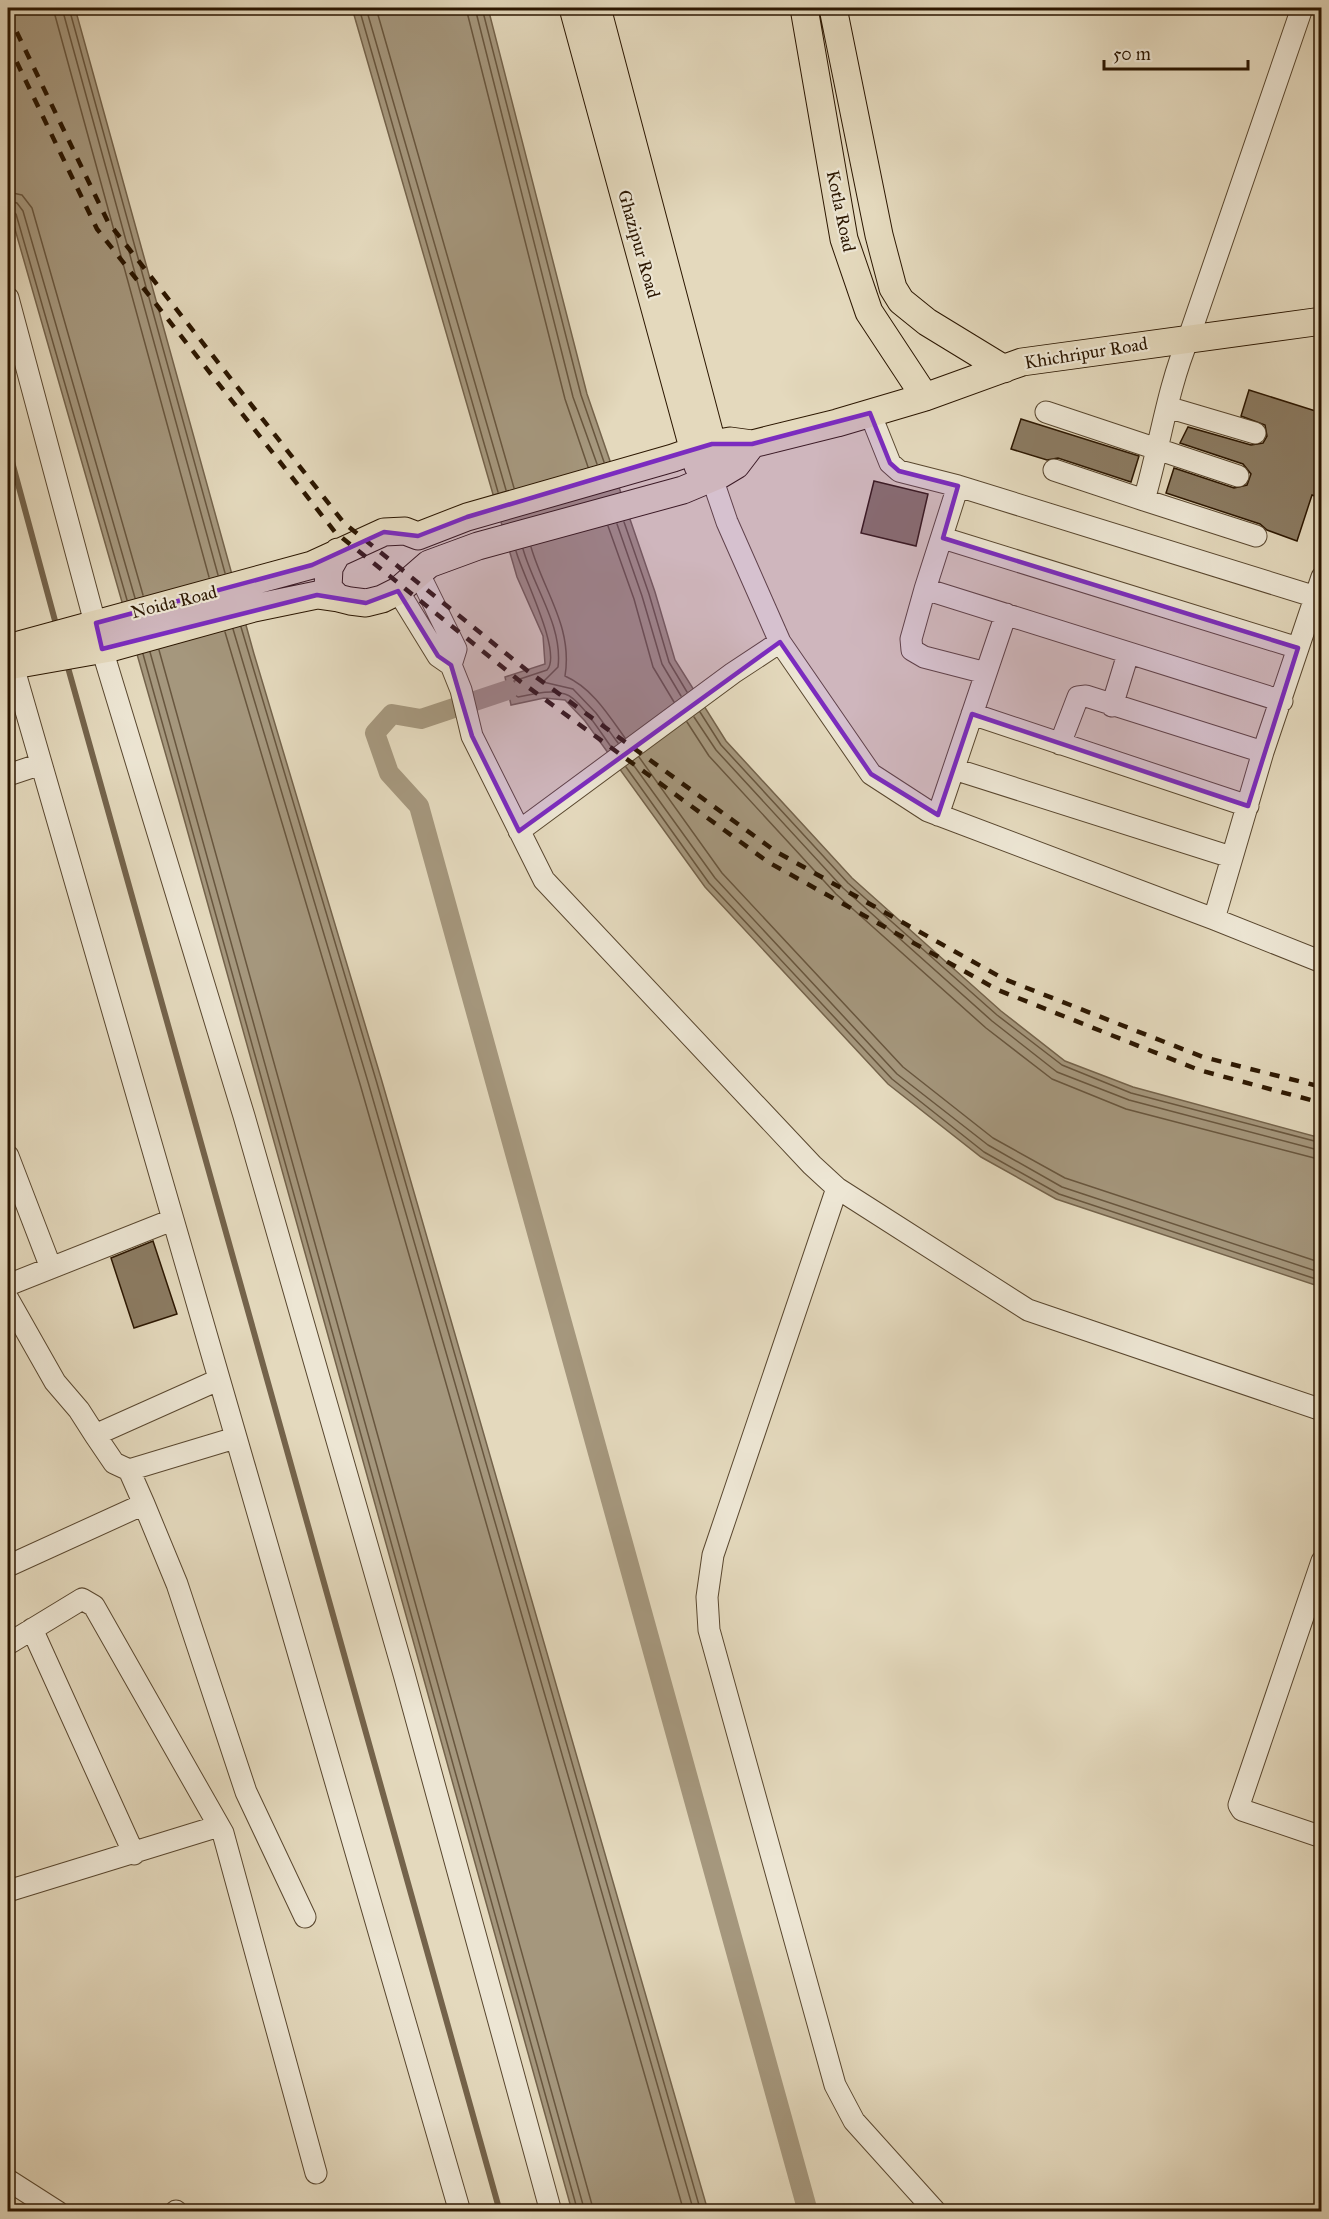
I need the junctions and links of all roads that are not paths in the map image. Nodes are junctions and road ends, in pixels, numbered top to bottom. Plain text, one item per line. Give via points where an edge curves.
1 (573, 8) edge
2 (597, 8) edge
3 (804, 8) edge
4 (833, 8) edge
5 (1302, 8) edge
6 (8, 298) edge
7 (901, 300) junction
8 (869, 312) junction
9 (1322, 321) edge
10 (1189, 337) junction
11 (1004, 369) junction
12 (925, 397) junction
13 (1167, 407) junction
14 (870, 412) junction
15 (1046, 412) dead end
16 (1255, 433) dead end
17 (752, 444) junction
18 (1158, 450) junction
19 (693, 451) junction
20 (1054, 470) dead end
21 (1238, 476) dead end
22 (705, 481) junction
23 (957, 486) junction
24 (1144, 500) junction
25 (418, 536) junction
26 (1256, 536) dead end
27 (943, 538) junction
28 (338, 552) junction
29 (424, 569) junction
30 (1319, 587) edge
31 (925, 588) junction
32 (398, 591) junction
33 (250, 596) junction
34 (338, 598) junction
35 (1006, 614) junction
36 (94, 637) junction
37 (780, 642) junction
38 (1298, 648) junction
39 (1128, 654) junction
40 (19, 657) edge
41 (451, 664) junction
42 (986, 673) junction
43 (1282, 701) junction
44 (1112, 706) junction
45 (972, 714) junction
46 (1060, 744) junction
47 (1263, 752) junction
48 (41, 764) junction
49 (954, 769) junction
50 (8, 776) edge
51 (1248, 806) junction
52 (938, 815) junction
53 (519, 831) junction
54 (1231, 857) junction
55 (1214, 918) junction
56 (1322, 962) edge
57 (8, 1156) edge
58 (837, 1188) junction
59 (172, 1220) junction
60 (51, 1268) junction
61 (8, 1285) edge
62 (8, 1299) edge
63 (218, 1380) junction
64 (1322, 1410) edge
65 (95, 1436) junction
66 (235, 1438) junction
67 (129, 1470) junction
68 (144, 1504) junction
69 (1322, 1561) edge
70 (8, 1566) edge
71 (32, 1629) junction
72 (8, 1644) edge
73 (219, 1826) junction
74 (1322, 1837) edge
75 (134, 1854) junction
76 (8, 1891) edge
77 (305, 1917) dead end
78 (316, 2173) dead end
79 (8, 2180) edge
80 (58, 2211) edge
81 (460, 2211) edge
82 (551, 2211) edge
83 (936, 2211) edge

1 - 19 main road, Ghazipur Road
2 - 19 main road, Ghazipur Road
3 - 8 main road, Kotla Road via 842,229
4 - 7 main road, Kotla Road via 879,235 893,288
5 - 10 street
6 - 36 street
7 - 8 main road
7 - 11 main road, Kotla Road via 927,322
8 - 12 main road, Kotla Road
9 - 10 main road, Khichripur Road
10 - 11 main road, Khichripur Road via 1022,362
10 - 13 street
11 - 12 main road, Khichripur Road
12 - 14 main road, Khichripur Road
13 - 16 street
13 - 18 street
14 - 17 main road, Khichripur Road
14 - 23 street via 890,463 899,471
15 - 18 street
17 - 19 main road, Khichripur Road via 730,441
17 - 22 main road via 736,465
18 - 21 street
18 - 24 street
19 - 22 main road, Ghazipur Road
19 - 25 main road, Khichripur Road via 467,517
20 - 24 street
22 - 29 main road via 478,546
22 - 37 street
23 - 27 street
23 - 30 street
24 - 26 street
25 - 28 main road via 405,531 384,532
25 - 29 main road via 427,551
27 - 31 street
27 - 38 street
28 - 33 main road, Noida Road
28 - 34 main road via 326,581
29 - 32 main road
29 - 41 street via 456,649
30 - 38 street
31 - 35 street
31 - 42 street via 911,639 912,650 924,657
32 - 34 main road via 366,603
32 - 41 street via 438,656
33 - 34 main road, Noida Road
33 - 36 main road, Noida Road
35 - 39 street
35 - 42 street
36 - 40 main road, Noida Road
36 - 82 street via 250,1139 404,1674
37 - 52 street via 871,774
37 - 53 street via 732,673
38 - 43 street
39 - 43 street
39 - 44 street
40 - 48 street
41 - 53 street via 472,736
42 - 45 street
43 - 47 street
44 - 46 street via 1086,696 1078,697
44 - 47 street
45 - 46 street
45 - 49 street
46 - 51 street
47 - 51 street
48 - 50 street
48 - 59 street
49 - 52 street
49 - 54 street
51 - 54 street
52 - 55 street
53 - 58 street via 544,880
54 - 55 street
55 - 56 street
57 - 60 street
58 - 64 street via 1029,1310
58 - 83 street via 713,1555 707,1597 709,1630 835,2085 854,2121
59 - 60 street
59 - 63 street
60 - 61 street
62 - 65 street via 55,1382
63 - 65 street
63 - 66 street
65 - 67 street via 114,1463
66 - 67 street
66 - 81 street
67 - 68 street
68 - 70 street
68 - 77 street via 177,1584 246,1792
69 - 74 street via 1239,1805 1242,1810
71 - 72 street
71 - 73 street via 82,1599 94,1606
71 - 75 street
73 - 75 street
73 - 78 street
75 - 76 street
79 - 80 street

